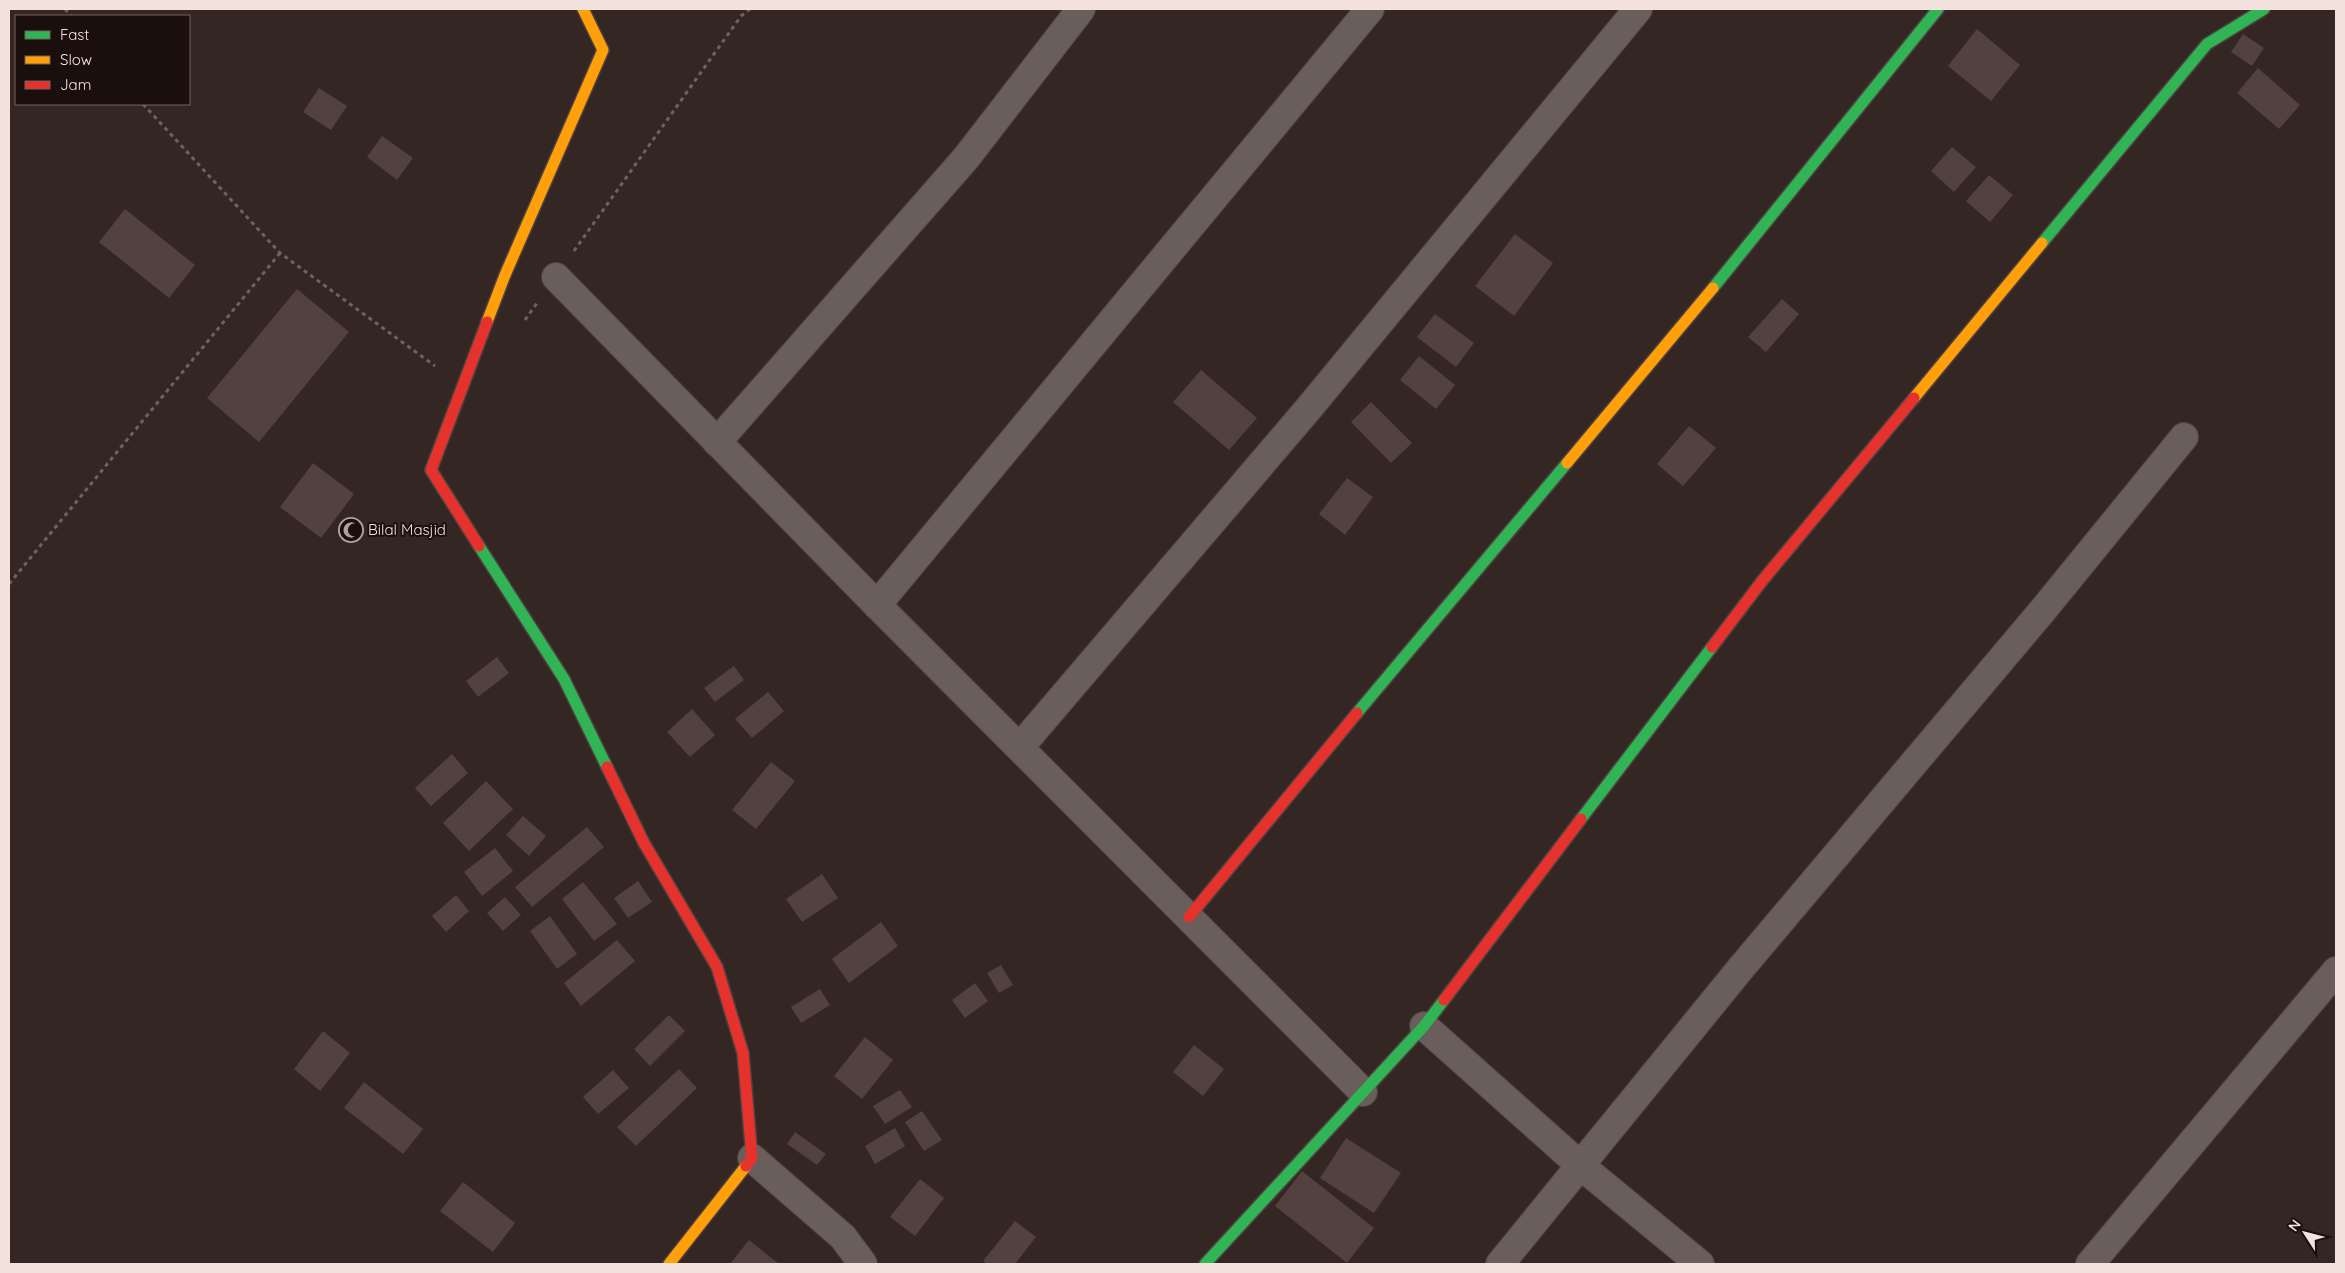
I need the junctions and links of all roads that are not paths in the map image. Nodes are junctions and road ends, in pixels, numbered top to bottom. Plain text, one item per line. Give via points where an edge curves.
1 (583, 9) edge
2 (1080, 9) edge
3 (1370, 9) edge
4 (1638, 9) edge
5 (1938, 9) edge
6 (2264, 9) edge
7 (556, 277) road end
8 (2184, 438) dead end
9 (717, 442) junction
10 (878, 605) junction
11 (1020, 747) junction
12 (1188, 917) junction
13 (2336, 971) edge
14 (1424, 1026) junction
15 (1363, 1092) junction
16 (752, 1158) junction
17 (1581, 1166) junction
18 (669, 1264) edge
19 (863, 1264) edge
20 (1205, 1264) edge
21 (1500, 1264) edge
22 (1700, 1264) edge
23 (2090, 1264) edge

1 - 16 street via 604,50 505,275 431,470 564,679 644,843 717,966 743,1054
2 - 9 street via 966,158
3 - 10 street
4 - 11 street via 1309,408
5 - 12 street via 1701,304
6 - 14 street via 2208,44 1788,550
7 - 9 street
8 - 17 street via 1741,968
9 - 10 street
10 - 11 street
11 - 12 street
12 - 15 street
13 - 23 street
14 - 15 street
14 - 17 street
15 - 20 street
16 - 18 street
16 - 19 street via 843,1237
17 - 21 street
17 - 22 street

